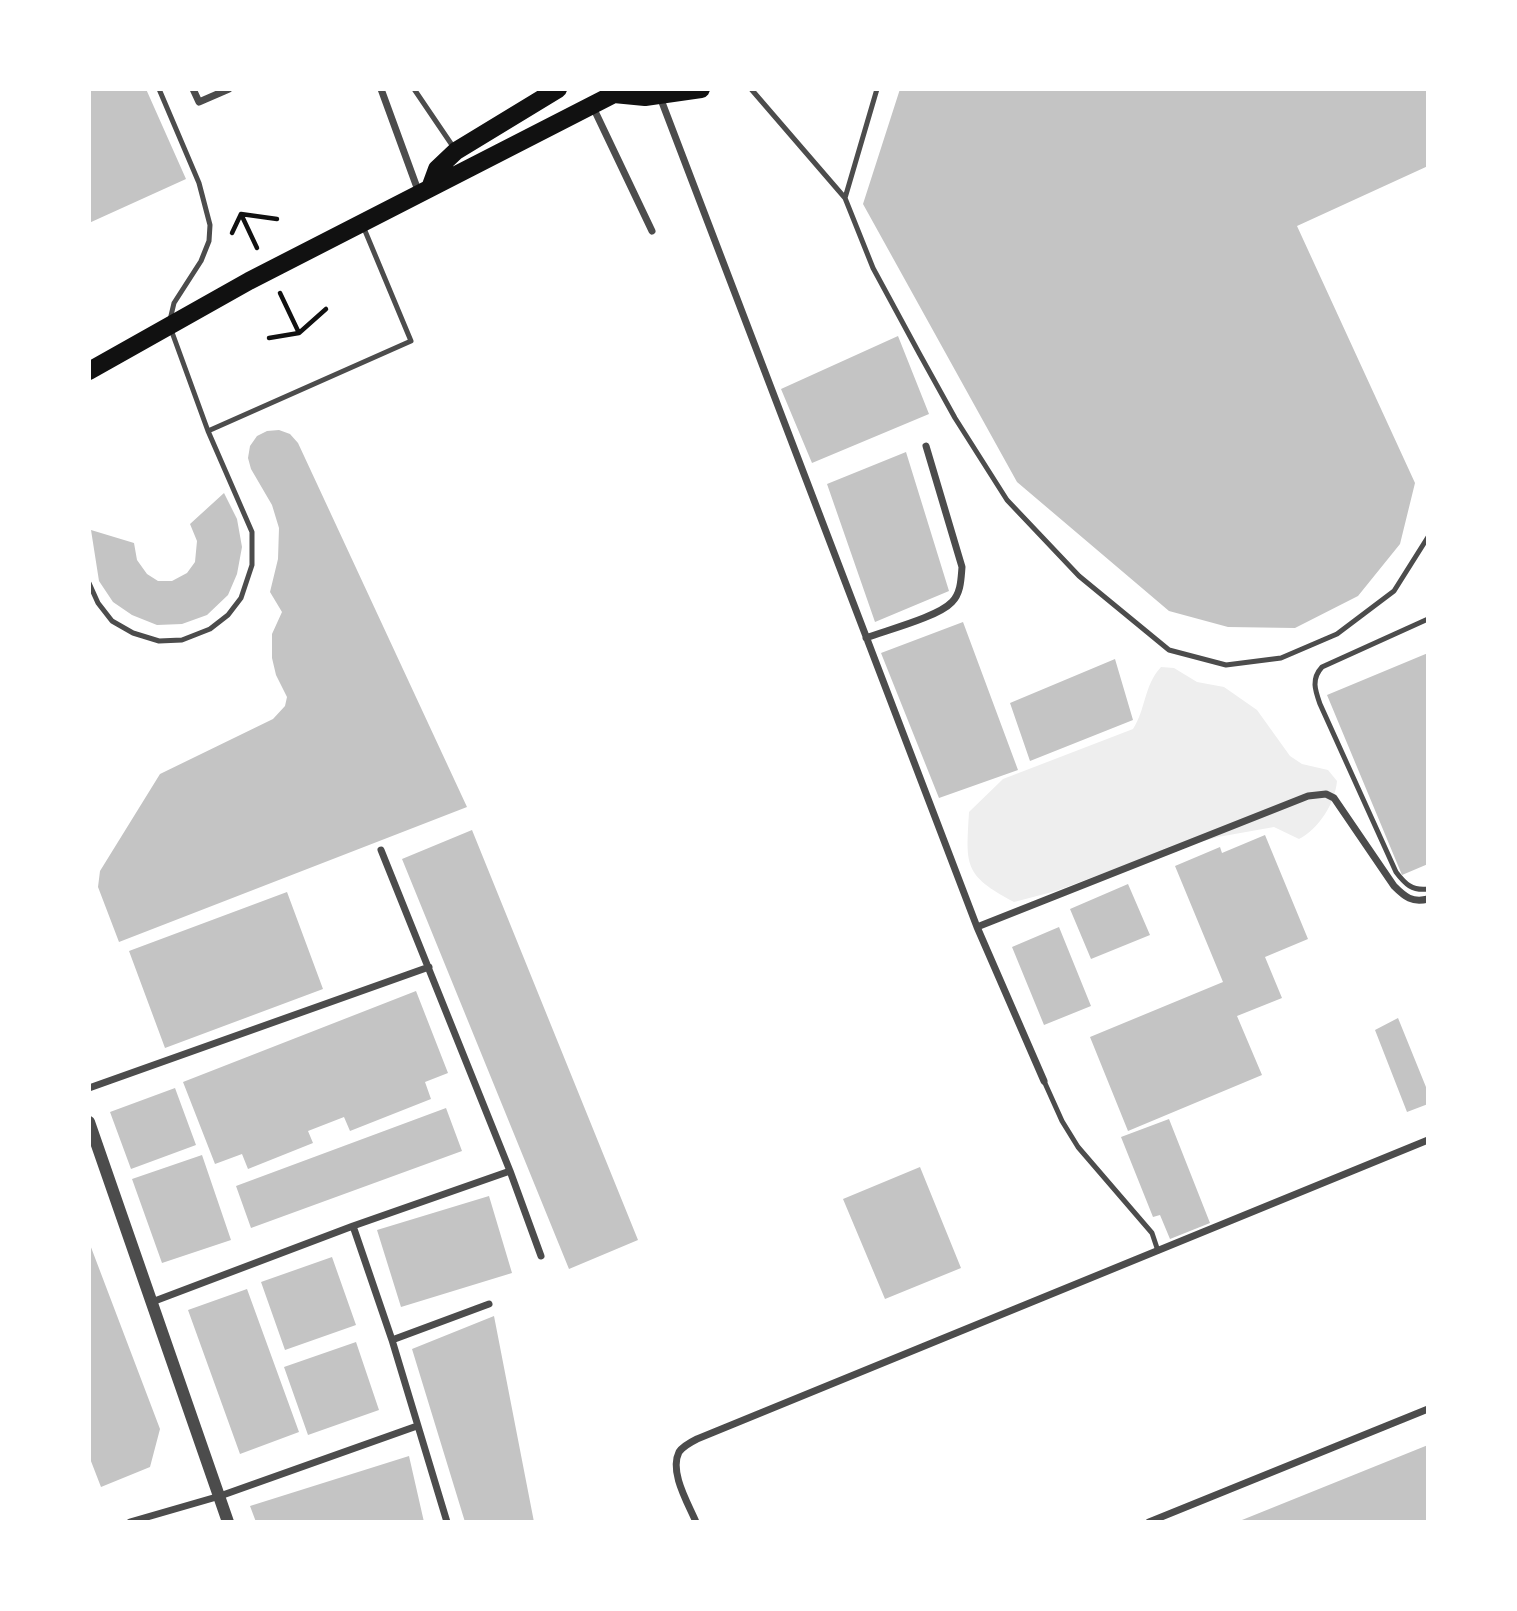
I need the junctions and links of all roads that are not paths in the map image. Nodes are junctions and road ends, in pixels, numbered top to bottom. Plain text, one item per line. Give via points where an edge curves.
1 (159, 89) edge
2 (193, 89) edge
3 (229, 89) edge
4 (381, 89) edge
5 (414, 89) edge
6 (558, 89) edge
7 (701, 89) edge
8 (751, 89) edge
9 (877, 89) edge
10 (659, 96) junction
11 (591, 104) junction
12 (456, 151) junction
13 (425, 191) junction
14 (845, 198) junction
15 (362, 223) junction
16 (652, 230) dead end
17 (169, 324) junction
18 (89, 371) edge
19 (208, 431) junction
20 (926, 446) dead end
21 (1428, 537) edge
22 (89, 583) edge
23 (1428, 619) edge
24 (866, 638) junction
25 (381, 850) dead end
26 (1428, 889) edge
27 (1428, 898) edge
28 (977, 927) junction
29 (429, 967) junction
30 (1044, 1081) joint
31 (89, 1088) edge
32 (89, 1122) edge
33 (1428, 1140) edge
34 (510, 1171) junction
35 (353, 1226) junction
36 (1158, 1251) junction
37 (541, 1256) dead end
38 (152, 1302) junction
39 (489, 1304) dead end
40 (392, 1340) junction
41 (1428, 1409) edge
42 (417, 1426) junction
43 (220, 1496) junction
44 (130, 1522) edge
45 (228, 1522) edge
46 (447, 1522) edge
47 (696, 1522) edge
48 (1149, 1522) edge

1 - 17 lane via 199,183 210,225 201,261 174,303
2 - 3 street via 199,102
4 - 13 street
5 - 12 lane
6 - 12 main road
7 - 10 main road
8 - 14 lane
9 - 14 lane
10 - 11 main road via 614,93
10 - 24 street
11 - 13 main road
11 - 16 street
12 - 13 main road via 437,169
13 - 15 main road
14 - 21 lane via 873,268 955,418 1007,500 1079,576 1169,650 1226,665 1281,658 1326,639 1394,591
15 - 17 main road
15 - 19 lane via 411,341
17 - 18 main road
17 - 19 lane
19 - 22 lane via 252,532 252,565 242,598 210,629 182,640 159,642 112,621
20 - 24 street via 962,566 961,585 953,602 937,612
23 - 26 lane via 1322,667 1315,674 1314,687 1396,872 1416,890
24 - 28 street
25 - 29 street
27 - 28 street via 1407,898 1394,886 1334,798 1318,794
28 - 30 street
29 - 31 street
29 - 34 street
30 - 36 lane via 1077,1147 1152,1233
32 - 38 street
33 - 36 street
34 - 35 street
34 - 37 street
35 - 38 street
35 - 40 street
36 - 47 street via 697,1438 684,1446 676,1462
38 - 43 street
39 - 40 street
40 - 42 street
41 - 48 street
42 - 43 street
42 - 46 street
43 - 44 street
43 - 45 street

